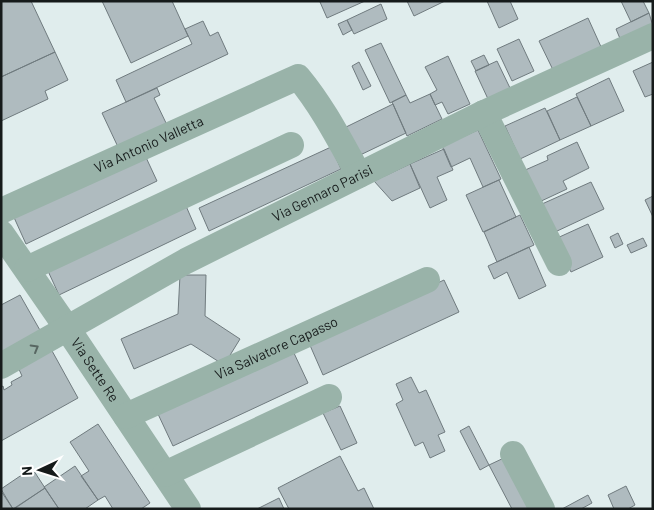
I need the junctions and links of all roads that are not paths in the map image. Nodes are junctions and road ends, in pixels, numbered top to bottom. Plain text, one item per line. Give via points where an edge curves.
1 (653, 36) edge
2 (484, 113) junction
3 (291, 145) dead end
4 (359, 175) junction
5 (1, 212) edge
6 (1, 233) edge
7 (560, 263) dead end
8 (27, 269) junction
9 (427, 280) dead end
10 (68, 328) junction
11 (1, 366) edge
12 (329, 398) dead end
13 (126, 416) junction
14 (512, 454) dead end
15 (165, 474) junction
16 (188, 509) edge
17 (542, 509) edge

1 - 2 street, Via Gennaro Parisi
2 - 4 street, Via Gennaro Parisi
2 - 7 street
3 - 8 street
4 - 5 street, Via Antonio Valletta via 298,77
4 - 10 street, Via Gennaro Parisi via 186,261
6 - 8 street, Via Sette Re
8 - 10 street, Via Sette Re
9 - 13 street, Via Salvatore Capasso
11 -> 10 street, Via Gennaro Parisi
10 - 13 street, Via Sette Re
12 - 15 street
13 - 15 street, Via Sette Re
14 - 17 street
15 - 16 street, Via Sette Re

